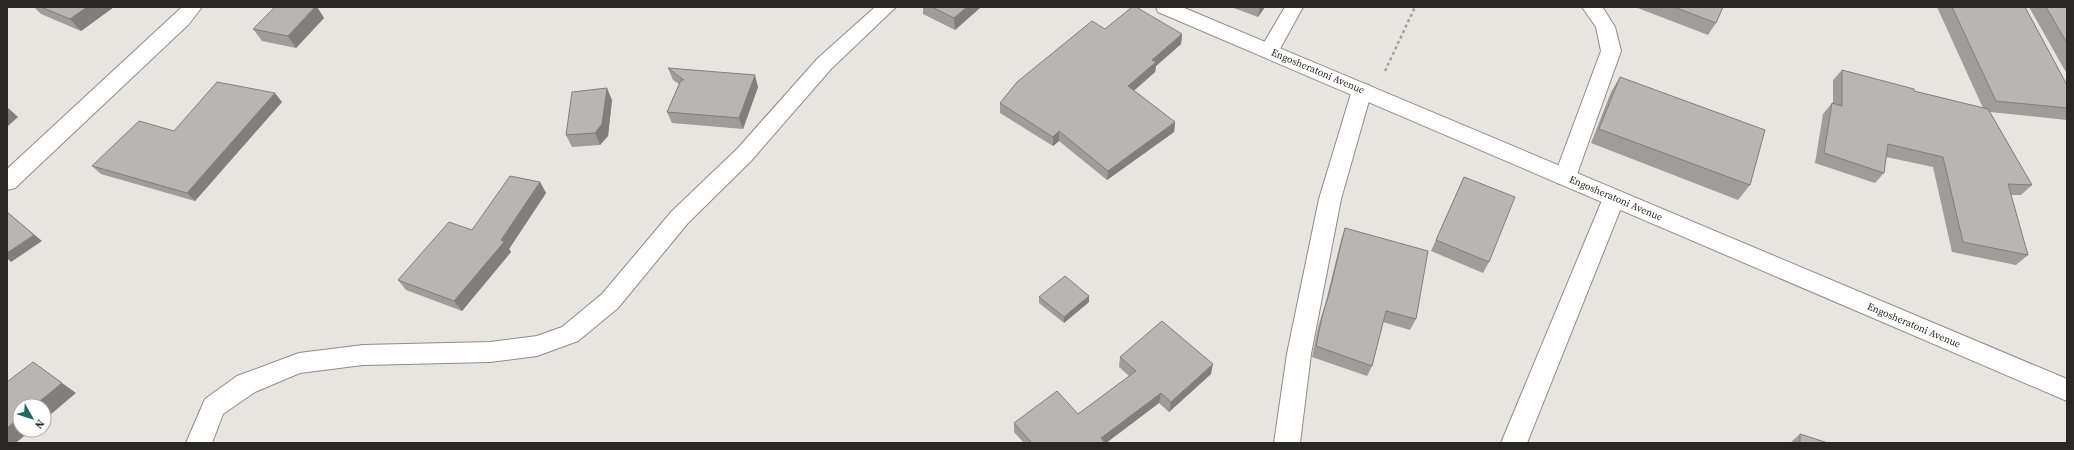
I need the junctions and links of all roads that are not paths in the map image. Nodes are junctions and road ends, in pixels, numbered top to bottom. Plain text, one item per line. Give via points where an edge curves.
1 (192, 7) edge
2 (887, 7) edge
3 (1165, 7) edge
4 (1294, 7) edge
5 (1591, 7) edge
6 (1269, 51) junction
7 (1367, 92) junction
8 (1565, 177) junction
9 (7, 182) edge
10 (1614, 198) junction
11 (2067, 390) edge
12 (199, 443) edge
13 (1287, 443) edge
14 (1514, 443) edge

1 - 9 street via 182,20
2 - 12 street via 824,64 744,155 680,217 610,302 570,334 537,346 490,352 363,355 299,363 246,384 214,407
3 - 6 street, Engosheratoni Avenue
4 - 6 street
5 - 8 street via 1610,33 1611,51
6 - 7 street, Engosheratoni Avenue
7 - 8 street, Engosheratoni Avenue
7 - 13 street via 1330,199 1299,354
8 - 10 street, Engosheratoni Avenue
10 - 11 street, Engosheratoni Avenue
10 - 14 street

